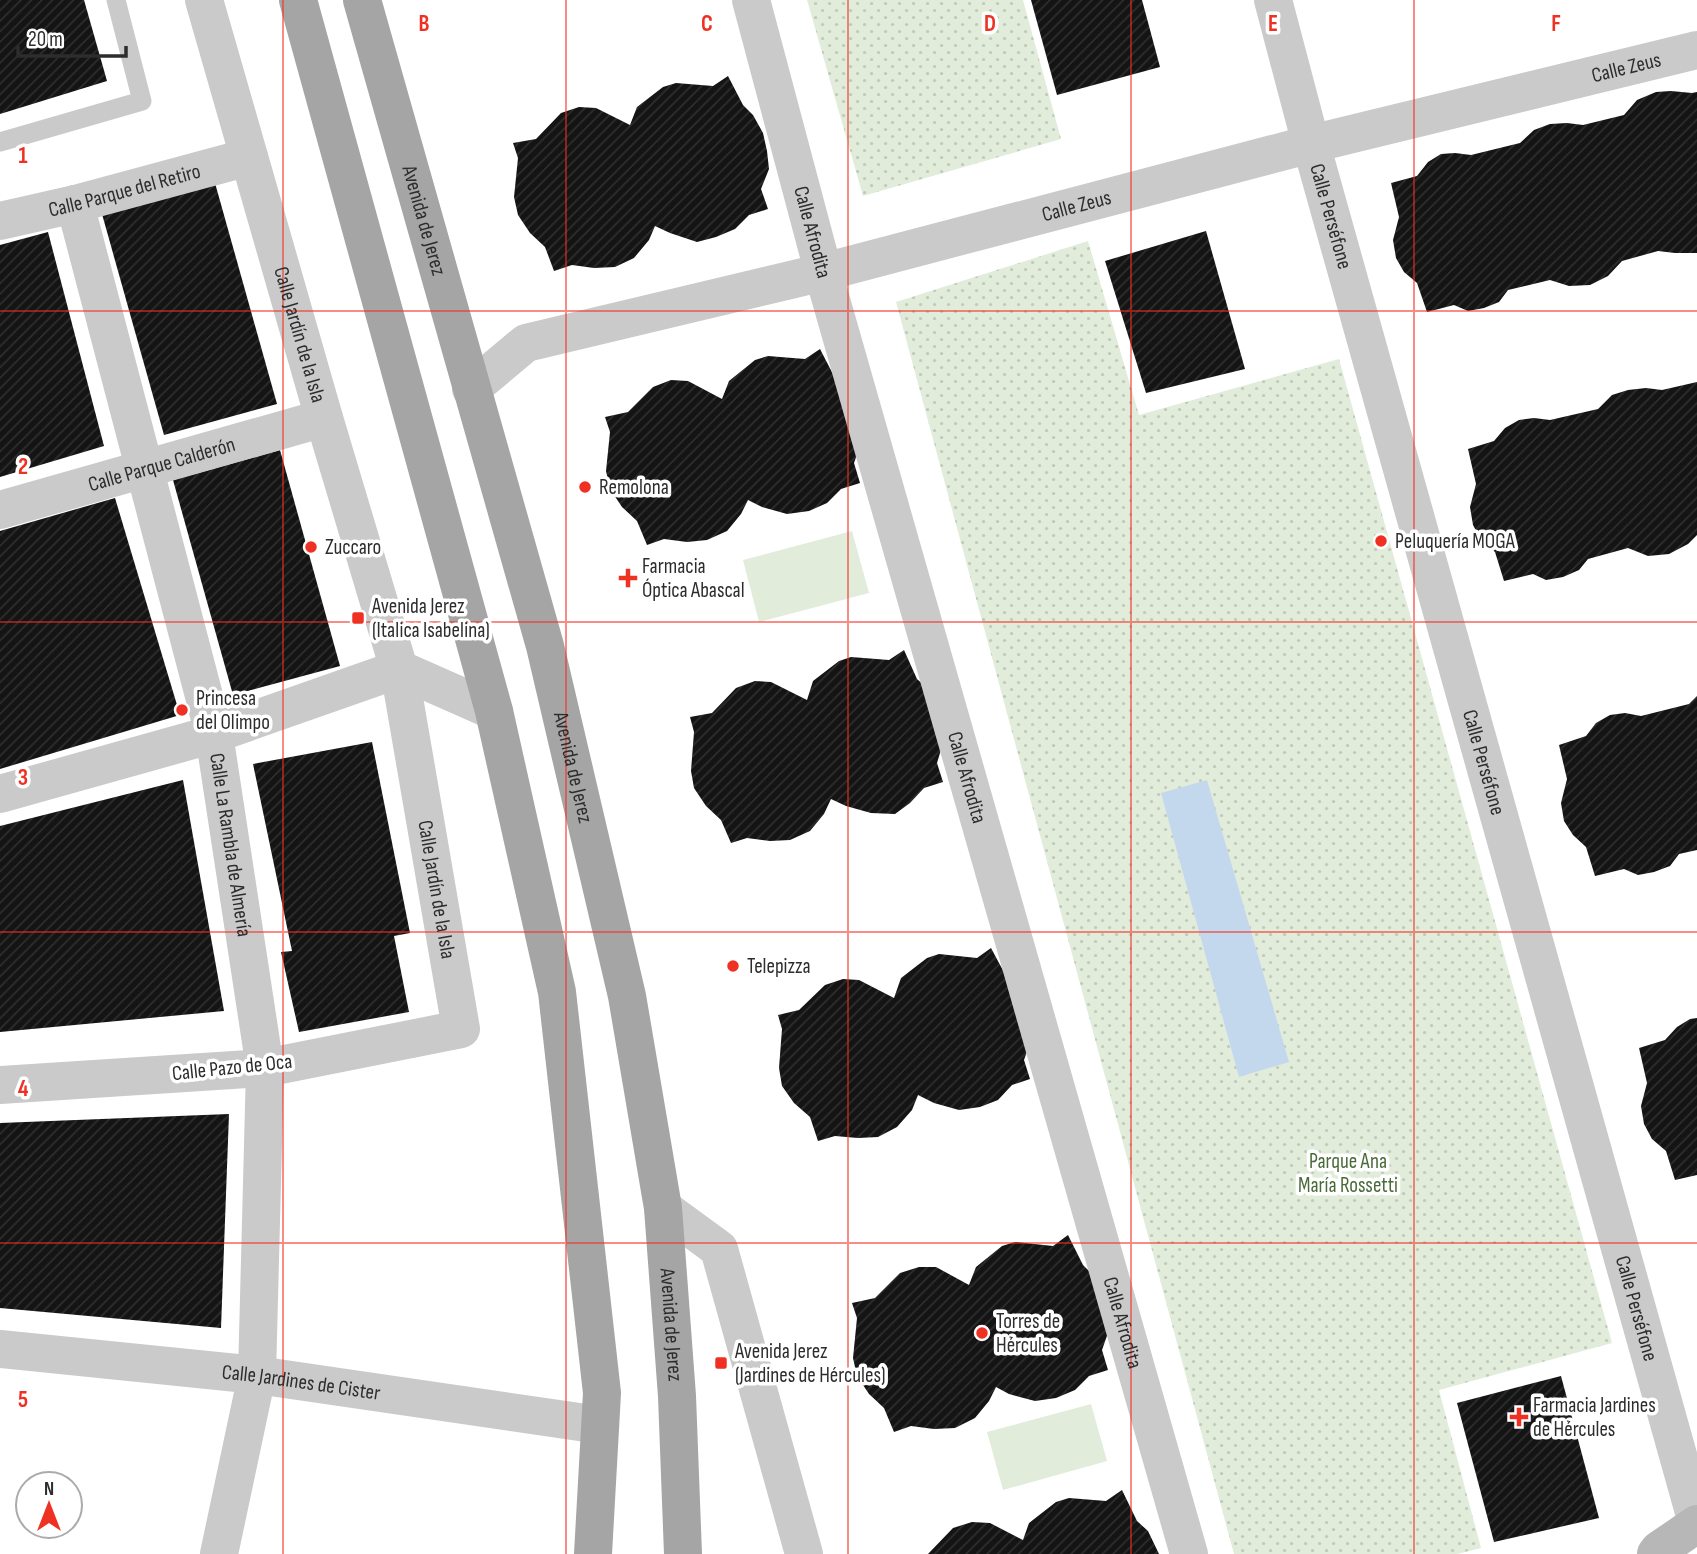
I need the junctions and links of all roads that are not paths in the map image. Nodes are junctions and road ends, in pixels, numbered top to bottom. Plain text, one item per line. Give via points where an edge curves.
1 (116, 0) edge
2 (204, 0) edge
3 (298, 0) edge
4 (362, 0) edge
5 (751, 0) edge
6 (1273, 0) edge
7 (1697, 50) edge
8 (0, 142) edge
9 (1311, 144) junction
10 (249, 158) junction
11 (75, 204) junction
12 (0, 221) edge
13 (824, 272) junction
14 (471, 389) junction
15 (324, 418) junction
16 (144, 468) junction
17 (0, 510) edge
18 (399, 669) junction
19 (494, 710) junction
20 (214, 734) junction
21 (0, 794) edge
22 (461, 1029) joint
23 (265, 1068) junction
24 (0, 1085) edge
25 (663, 1208) junction
26 (0, 1349) edge
27 (257, 1375) junction
28 (600, 1425) junction
29 (1697, 1524) edge
30 (1653, 1553) edge
31 (219, 1554) edge
32 (593, 1554) edge
33 (683, 1554) edge
34 (804, 1554) edge
35 (1189, 1554) edge

1 - 8 lane via 142,101
2 - 10 street, Calle Jardín de la Isla
3 - 19 main road
4 - 14 main road, Avenida de Jerez
5 - 13 street, Calle Afrodita
6 - 9 street, Calle Perséfone
7 - 9 street, Calle Zeus
9 - 13 street, Calle Zeus
9 - 29 street, Calle Perséfone
10 - 11 street, Calle Parque del Retiro
10 - 15 street, Calle Jardín de la Isla
11 - 12 street, Calle Parque del Retiro
11 - 16 street, Calle La Rambla de Almería
13 - 14 street, Calle Zeus via 526,343
13 - 35 street, Calle Afrodita
14 - 25 main road, Avenida de Jerez via 545,646 626,996
15 - 16 street, Calle Parque Calderón
15 - 18 street, Calle Jardín de la Isla
16 - 17 street, Calle Parque Calderón
16 - 20 street, Calle La Rambla de Almería
18 - 19 street
18 - 20 street
18 - 22 street, Calle Jardín de la Isla
19 - 28 main road via 557,992 601,1393
20 - 21 street
20 - 23 street, Calle La Rambla de Almería
22 - 23 street, Calle Pazo de Oca
23 - 24 street, Calle Pazo de Oca
23 - 27 street, Calle La Rambla de Almería
25 - 33 main road, Avenida de Jerez
25 - 34 street via 719,1249
26 - 27 street, Calle Jardines de Cister
27 - 28 street, Calle Jardines de Cister
27 - 31 street, Calle La Rambla de Almería
28 - 32 main road
29 - 30 street

